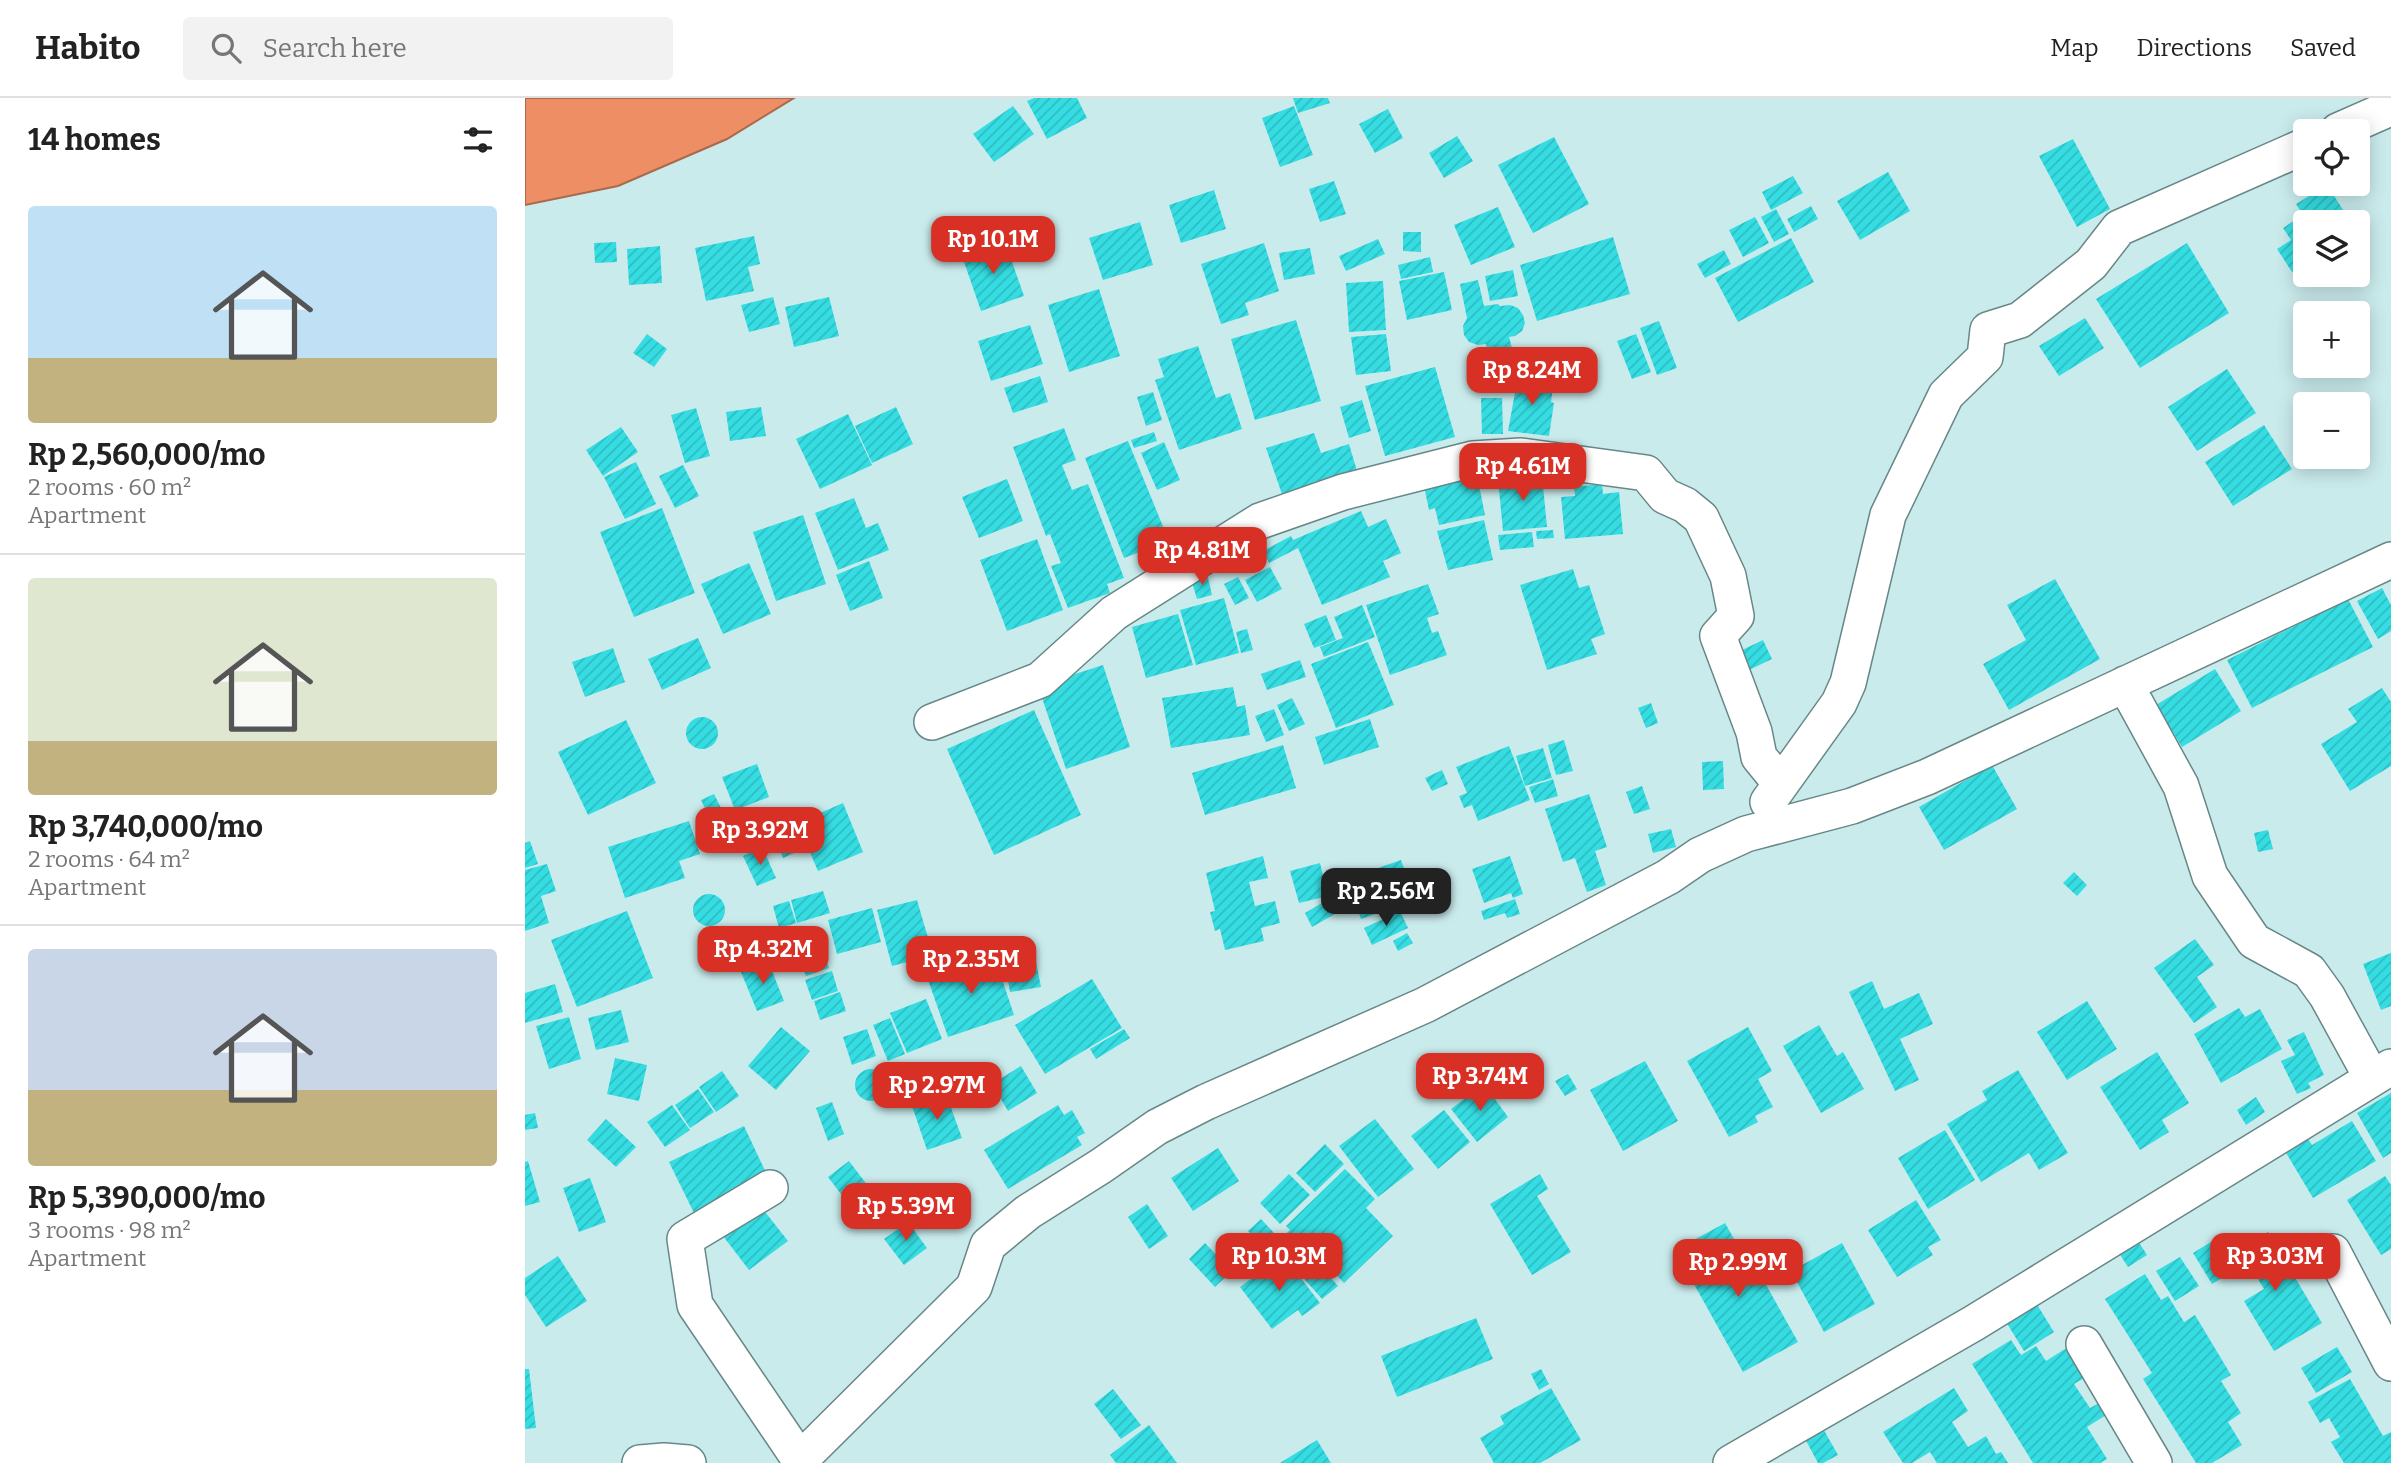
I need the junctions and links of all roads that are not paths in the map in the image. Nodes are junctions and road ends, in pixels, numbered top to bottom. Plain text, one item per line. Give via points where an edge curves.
1 (2388, 109) dead end
2 (2365, 119) edge
3 (2293, 151) edge
4 (2391, 560) edge
5 (2125, 684) junction
6 (932, 722) dead end
7 (1781, 784) junction
8 (1746, 834) junction
9 (2381, 1073) edge
10 (770, 1188) dead end
11 (2333, 1252) dead end
12 (2084, 1344) dead end
13 (2391, 1363) edge
14 (800, 1462) edge
15 (640, 1463) edge
16 (688, 1463) edge
17 (1731, 1463) edge
18 (2154, 1463) edge

1 - 2 street
3 - 7 street via 2119,228 2091,264 2020,320 1988,330 1985,357 1946,395 1888,515 1848,683 1839,703
4 - 5 street
5 - 8 street via 1927,777 1852,806
5 - 9 street via 2181,786 2210,876 2254,941 2309,971
6 - 7 street via 1040,680 1114,613 1260,521 1343,492 1473,459 1521,456 1646,473 1665,496 1701,518 1728,576 1736,616 1718,636 1759,757
7 - 8 street
8 - 14 street via 1425,1005 1157,1127 1028,1212 988,1245 974,1287
9 - 17 street via 1974,1324
10 - 14 street via 685,1239 695,1305
11 - 13 street
12 - 18 street
15 - 16 street

